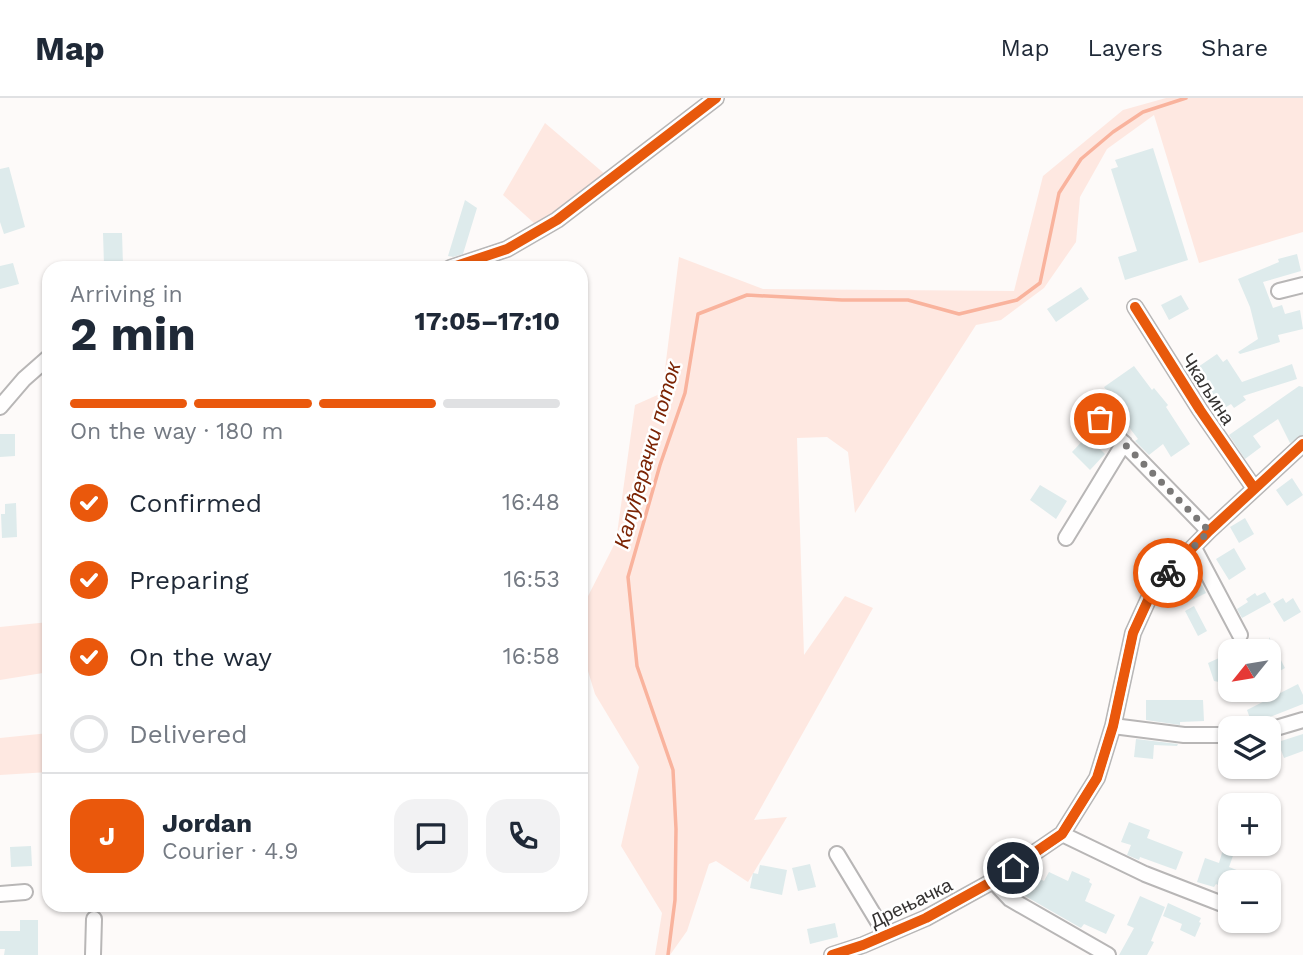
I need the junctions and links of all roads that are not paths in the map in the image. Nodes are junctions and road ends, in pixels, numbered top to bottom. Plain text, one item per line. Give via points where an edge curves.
1 (716, 98) edge
2 (470, 261) edge
3 (1303, 285) edge
4 (1279, 291) dead end
5 (1135, 307) dead end
6 (42, 363) edge
7 (0, 407) edge
8 (1100, 419) dead end
9 (1124, 443) junction
10 (1301, 451) edge
11 (1254, 488) junction
12 (1209, 531) junction
13 (1066, 537) dead end
14 (1194, 548) junction
15 (1240, 635) dead end
16 (1303, 720) edge
17 (1113, 726) junction
18 (1281, 726) edge
19 (1218, 735) edge
20 (1062, 834) junction
21 (837, 854) dead end
22 (993, 881) junction
23 (25, 892) dead end
24 (0, 894) edge
25 (1218, 902) edge
26 (94, 919) dead end
27 (886, 935) junction
28 (93, 955) edge
29 (832, 955) edge
30 (1108, 955) edge

1 - 2 street via 557,220 507,248
3 - 4 street
5 - 11 street, Чкаљина
6 - 7 street
8 - 9 street
9 - 12 street
9 - 13 street
10 - 11 street, Дрењачка
11 - 12 street, Дрењачка
12 - 14 street, Дрењачка
14 - 15 street
14 - 17 street, Дрењачка via 1154,587 1138,621
16 - 18 street
17 - 19 street
17 - 20 street, Дрењачка via 1097,778
20 - 22 street, Дрењачка
20 - 25 street
21 - 27 street
22 - 27 street, Дрењачка
22 - 30 street via 1010,899
23 - 24 street
26 - 28 street
27 - 29 street, Дрењачка

